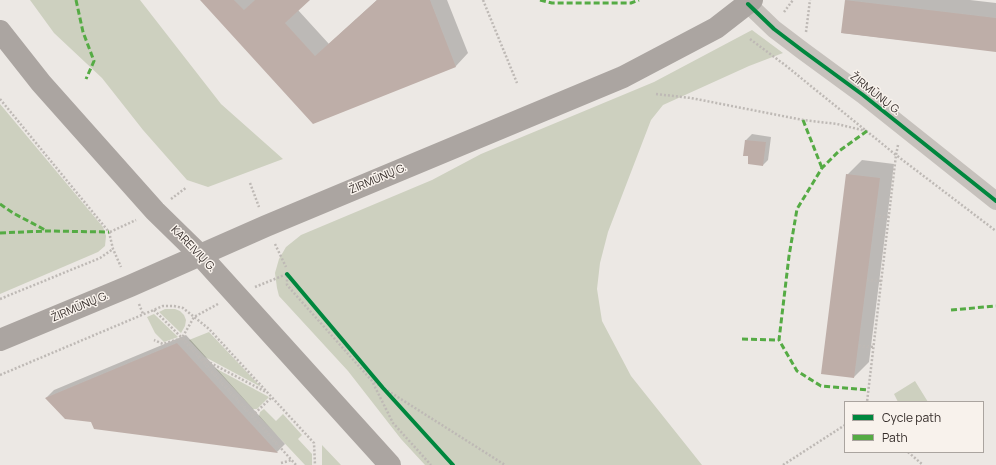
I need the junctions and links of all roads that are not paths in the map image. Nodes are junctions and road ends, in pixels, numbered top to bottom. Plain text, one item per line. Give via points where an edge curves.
1 (750, 2) edge
2 (0, 31) edge
3 (996, 202) edge
4 (200, 255) junction
5 (0, 340) edge
6 (390, 465) edge

1 - 3 street, ŽIRMŪNŲ G. via 774,29 862,95
1 - 4 main road, ŽIRMŪNŲ G. via 716,28 623,77
2 - 4 main road, KAREIVIŲ G. via 41,83 155,211
4 - 5 main road, ŽIRMŪNŲ G.
4 - 6 main road, KAREIVIŲ G.

